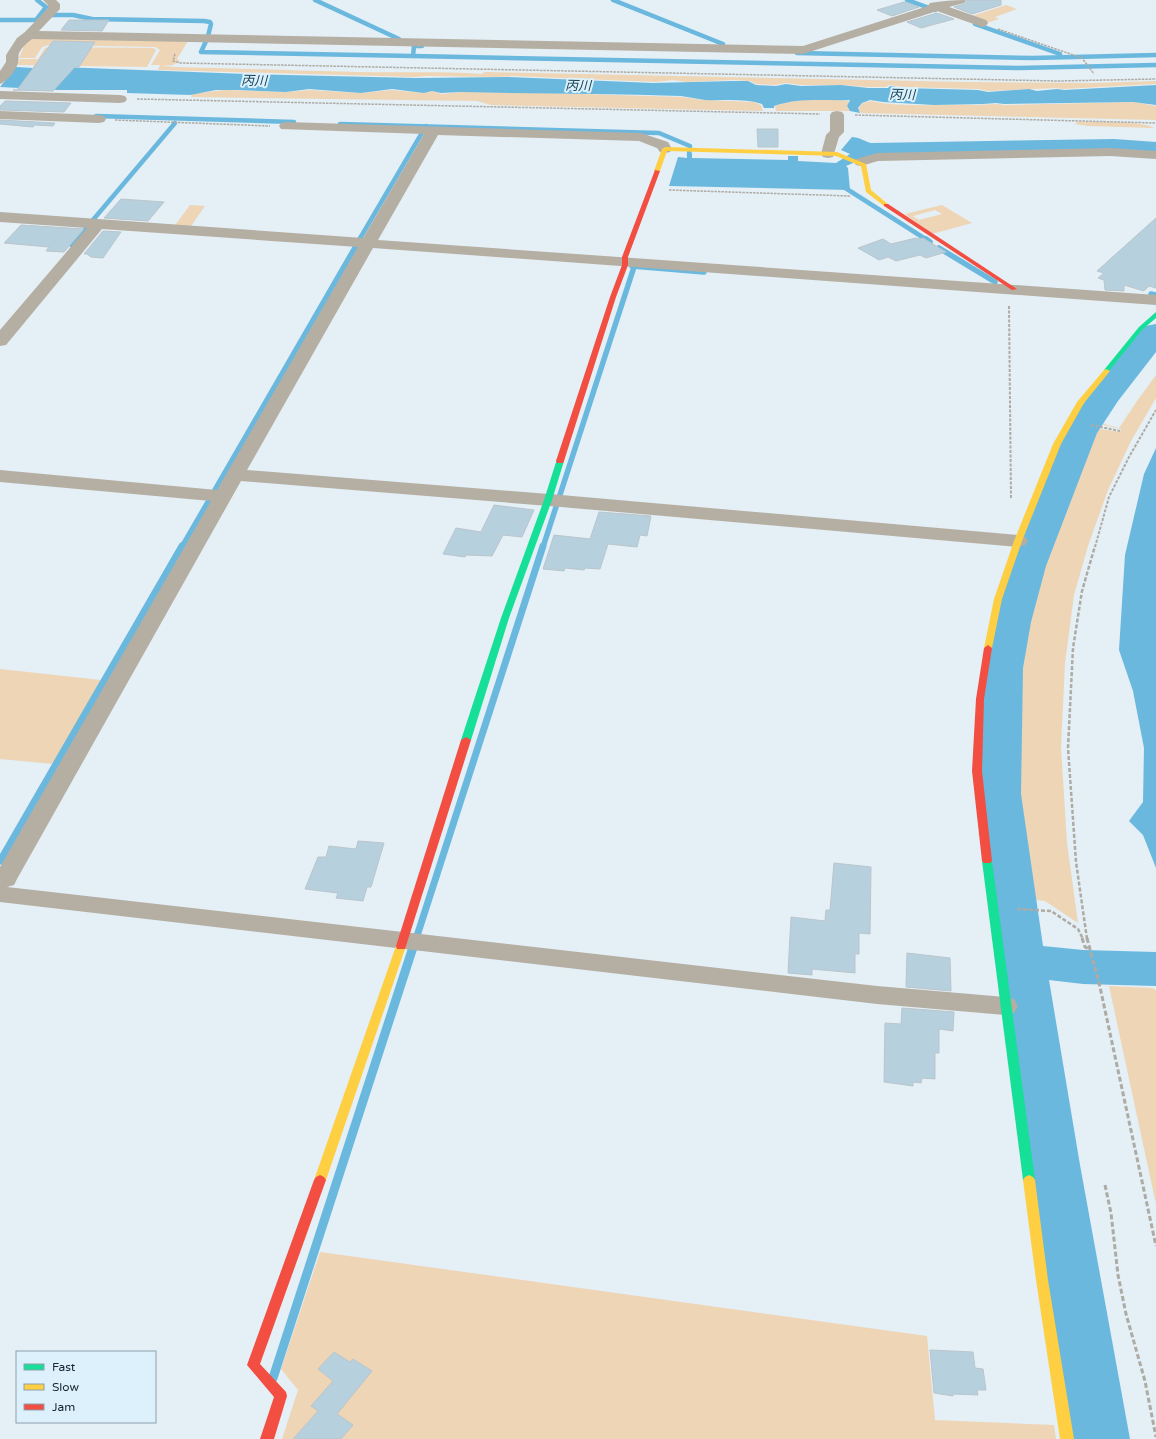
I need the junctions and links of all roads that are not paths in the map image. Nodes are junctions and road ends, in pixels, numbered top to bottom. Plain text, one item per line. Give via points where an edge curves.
1 (49, 0) edge
2 (916, 0) edge
3 (960, 0) edge
4 (934, 9) junction
5 (982, 23) road end
6 (29, 35) junction
7 (0, 80) edge
8 (0, 95) edge
9 (120, 99) road end
10 (0, 115) edge
11 (837, 115) road end
12 (99, 119) road end
13 (286, 126) road end
14 (427, 130) junction
15 (665, 149) junction
16 (828, 154) junction
17 (1156, 155) edge
18 (859, 162) junction
19 (0, 217) edge
20 (94, 225) junction
21 (362, 243) junction
22 (625, 262) junction
23 (1011, 296) junction
24 (1156, 300) edge
25 (1156, 314) edge
26 (0, 342) edge
27 (235, 475) junction
28 (0, 476) edge
29 (215, 495) junction
30 (555, 500) junction
31 (1018, 541) junction
32 (1, 885) edge
33 (411, 940) junction
34 (1005, 1006) junction
35 (267, 1439) edge
36 (1067, 1439) edge

1 - 6 street via 55,7
2 - 4 street
3 - 4 street
4 - 5 street
4 - 6 street via 803,50
6 - 7 street via 21,41 12,55 9,68
8 - 9 street
10 - 12 street
11 - 16 street via 837,132 833,135
13 - 14 street
14 - 15 street via 641,137 663,145
14 - 21 street
15 - 16 street
15 - 22 street
16 - 18 street via 846,156
17 - 18 street via 1110,152 877,157
18 - 23 street via 864,165 868,190 873,196
19 - 20 street
20 - 21 street
20 - 26 street
21 - 22 street
21 - 27 street
22 - 23 street
22 - 30 street
23 - 24 street
25 - 31 street via 1141,328 1081,402 1057,444
27 - 29 street
27 - 30 street
28 - 29 street
29 - 32 street
30 - 31 street
30 - 33 street via 505,618
31 - 34 street via 998,599 988,646 980,699 977,771
32 - 33 street
33 - 34 street via 877,995
33 - 35 street via 253,1365 281,1396
34 - 36 street via 1042,1280

